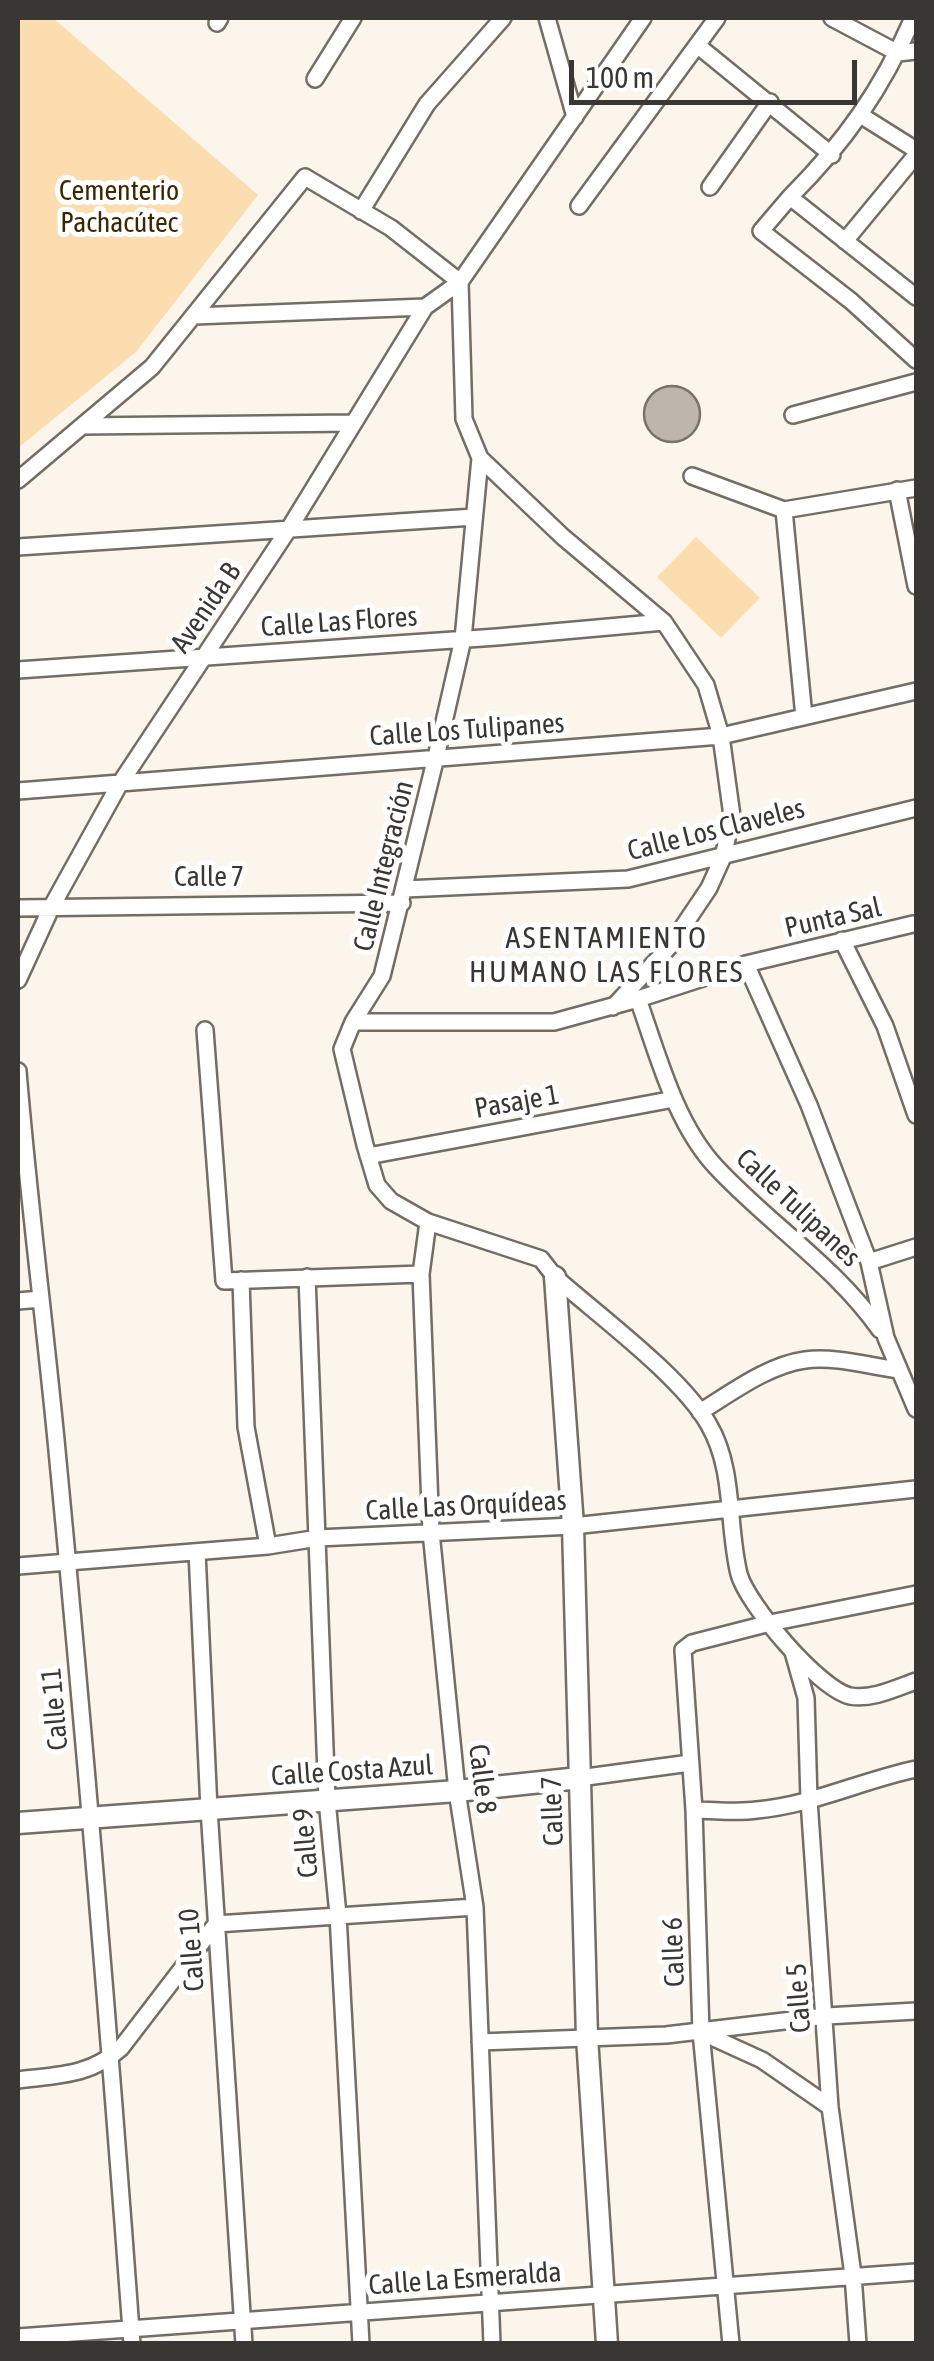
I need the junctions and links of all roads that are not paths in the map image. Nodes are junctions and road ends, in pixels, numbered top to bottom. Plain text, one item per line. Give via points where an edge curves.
1 (353, 18) edge
2 (503, 18) edge
3 (547, 18) edge
4 (643, 18) edge
5 (717, 18) edge
6 (832, 18) edge
7 (913, 18) edge
8 (697, 45) junction
9 (916, 51) edge
10 (898, 53) junction
11 (315, 79) dead end
12 (770, 102) junction
13 (862, 116) junction
14 (576, 117) junction
15 (916, 152) edge
16 (832, 156) junction
17 (710, 186) dead end
18 (790, 197) junction
19 (579, 206) dead end
20 (362, 212) junction
21 (845, 241) junction
22 (460, 282) junction
23 (916, 297) edge
24 (425, 307) junction
25 (194, 316) junction
26 (916, 360) edge
27 (916, 382) edge
28 (792, 416) dead end
29 (354, 422) junction
30 (82, 426) junction
31 (480, 458) junction
32 (692, 476) dead end
33 (18, 480) edge
34 (916, 488) edge
35 (897, 490) junction
36 (784, 510) junction
37 (474, 517) junction
38 (290, 526) junction
39 (18, 546) edge
40 (916, 586) edge
41 (664, 622) junction
42 (463, 639) junction
43 (203, 655) junction
44 (18, 670) edge
45 (916, 692) edge
46 (804, 717) junction
47 (721, 736) junction
48 (436, 757) junction
49 (120, 785) junction
50 (18, 791) edge
51 (916, 808) edge
52 (723, 857) junction
53 (403, 896) junction
54 (52, 906) junction
55 (18, 908) edge
56 (913, 924) dead end
57 (842, 940) junction
58 (746, 964) junction
59 (18, 980) edge
60 (638, 999) junction
61 (612, 1007) junction
62 (353, 1022) junction
63 (205, 1030) dead end
64 (18, 1071) edge
65 (674, 1099) junction
66 (916, 1115) edge
67 (368, 1156) junction
68 (428, 1222) junction
69 (916, 1247) edge
70 (868, 1262) junction
71 (421, 1274) junction
72 (308, 1277) junction
73 (555, 1278) junction
74 (241, 1280) junction
75 (41, 1298) junction
76 (18, 1300) edge
77 (886, 1338) junction
78 (899, 1370) junction
79 (916, 1409) edge
80 (700, 1412) junction
81 (916, 1489) edge
82 (731, 1511) junction
83 (573, 1526) junction
84 (431, 1532) junction
85 (318, 1538) junction
86 (268, 1546) junction
87 (197, 1552) junction
88 (67, 1562) junction
89 (18, 1566) edge
90 (916, 1594) edge
91 (770, 1623) junction
92 (792, 1649) junction
93 (916, 1681) edge
94 (690, 1763) junction
95 (916, 1768) edge
96 (579, 1778) junction
97 (456, 1791) junction
98 (327, 1800) junction
99 (809, 1800) junction
100 (209, 1809) junction
101 (694, 1810) junction
102 (90, 1818) junction
103 (18, 1823) edge
104 (475, 1907) junction
105 (338, 1914) junction
106 (216, 1924) junction
107 (916, 2011) edge
108 (826, 2016) junction
109 (701, 2032) junction
110 (587, 2037) junction
111 (480, 2042) junction
112 (112, 2056) junction
113 (18, 2080) edge
114 (830, 2108) junction
115 (916, 2272) edge
116 (853, 2275) junction
117 (727, 2285) junction
118 (603, 2294) junction
119 (489, 2303) junction
120 (358, 2312) junction
121 (242, 2320) junction
122 (132, 2336) edge
123 (18, 2337) edge
124 (244, 2344) edge
125 (361, 2344) edge
126 (492, 2344) edge
127 (608, 2344) edge
128 (731, 2344) edge
129 (858, 2344) edge

1 - 11 street
2 - 20 street via 427,104
3 - 14 street
4 - 14 street, Avenida B
5 - 8 street
6 - 10 street
7 - 10 street
8 - 12 street
8 - 19 street
9 - 10 street
10 - 13 street
12 - 16 street
12 - 17 street
13 - 15 street
13 - 16 street
14 - 22 street, Avenida B
15 - 21 street
16 - 18 street
18 - 21 street
18 - 26 street via 760,229
20 - 22 street
20 - 25 street via 305,177
21 - 23 street
22 - 24 street, Avenida B
22 - 31 street, Calle Integración via 464,420
24 - 25 street
24 - 29 street, Avenida B
25 - 30 street via 152,367
27 - 28 street
29 - 30 street
29 - 38 street, Avenida B
30 - 33 street
31 - 37 street, Calle Integración
31 - 41 street, Calle Integración
32 - 36 street
34 - 35 street
35 - 36 street
35 - 40 street
36 - 46 street
37 - 38 street
37 - 42 street, Calle Integración
38 - 39 street
38 - 43 street, Avenida B
41 - 42 street, Calle Las Flores
41 - 47 street, Calle Integración via 706,685
42 - 43 street, Calle Las Flores
42 - 48 street, Calle Integración
43 - 44 street, Calle Las Flores
43 - 49 street, Avenida B
45 - 46 street, Calle Los Tulipanes
46 - 47 street, Calle Los Tulipanes
47 - 48 street, Calle Los Tulipanes
47 - 52 street, Calle Integración via 732,816
48 - 49 street, Calle Los Tulipanes
48 - 53 street, Calle Integración
49 - 50 street, Calle Los Tulipanes
49 - 54 street, Avenida B
51 - 52 street, Calle Los Claveles
52 - 53 street, Calle Los Claveles via 628,879
52 - 61 street, Calle Integración via 670,946
53 - 54 street, Calle 7
53 - 62 street, Calle Integración via 382,976
54 - 55 street, Calle 7
54 - 59 street, Avenida B
56 - 57 street, Punta Sal
57 - 58 street, Punta Sal
57 - 66 street via 885,1026
58 - 60 street, Punta Sal
58 - 70 street, Calle Tulipanes
60 - 61 street, Punta Sal
60 - 65 street, Calle Tulipanes
61 - 62 street, Punta Sal via 554,1022
62 - 67 street, Calle Integración via 342,1049
63 - 74 street via 224,1281
64 - 75 street, Calle 11
65 - 67 street, Pasaje 1
65 - 77 street, Calle Tulipanes via 714,1165 844,1283
67 - 68 street, Calle Integración via 377,1185 391,1201
68 - 71 street, Calle 8
68 - 73 street, Calle Integración via 541,1259
69 - 70 street
70 - 77 street, Calle Tulipanes
71 - 72 street
71 - 84 street, Calle 8
72 - 74 street
72 - 85 street, Calle 9
73 - 80 street, Calle Integración
73 - 83 street, Calle 7
74 - 86 street via 246,1427
75 - 76 street
75 - 88 street, Calle 11
77 - 78 street, Calle Tulipanes
78 - 79 street, Calle Tulipanes
78 - 80 street via 803,1360
80 - 82 street, Calle Integración via 722,1450
81 - 82 street, Calle Las Orquídeas
82 - 83 street, Calle Las Orquídeas
82 - 91 street, Calle Integración via 740,1576
83 - 84 street, Calle Las Orquídeas
83 - 96 street, Calle 7
84 - 85 street, Calle Las Orquídeas
84 - 97 street, Calle 8
85 - 86 street, Calle Las Orquídeas
85 - 98 street, Calle 9
86 - 87 street, Calle Las Orquídeas
87 - 88 street, Calle Las Orquídeas
87 - 100 street, Calle 10
88 - 89 street, Calle Las Orquídeas
88 - 102 street, Calle 11
90 - 91 street
91 - 92 street, Calle Integración
91 - 94 street, Calle 6 via 682,1650
92 - 93 street, Calle Integración via 842,1694 879,1694
92 - 99 street, Calle 5 via 806,1698
94 - 96 street, Calle Costa Azul
94 - 101 street, Calle 6
95 - 99 street
96 - 97 street, Calle Costa Azul
96 - 110 street, Calle 7
97 - 98 street, Calle Costa Azul
97 - 104 street, Calle 8
98 - 100 street, Calle Costa Azul
98 - 105 street, Calle 9
99 - 101 street via 756,1810
99 - 108 street, Calle 5
100 - 102 street, Calle Costa Azul
100 - 106 street, Calle 10
101 - 109 street, Calle 6
102 - 103 street, Calle Costa Azul
102 - 112 street, Calle 11
104 - 105 street
104 - 111 street, Calle 8
105 - 106 street
105 - 120 street, Calle 9
106 - 112 street
106 - 121 street, Calle 10
107 - 108 street
108 - 109 street
108 - 114 street, Calle 5
109 - 110 street
109 - 114 street via 762,2060
109 - 117 street, Calle 6
110 - 111 street
110 - 118 street, Calle 7
111 - 119 street, Calle 8
112 - 113 street via 76,2073
112 - 122 street, Calle 11
114 - 116 street, Calle 5
115 - 116 street, Calle La Esmeralda
116 - 117 street, Calle La Esmeralda
116 - 129 street, Calle 5
117 - 118 street, Calle La Esmeralda
117 - 128 street, Calle 6
118 - 119 street, Calle La Esmeralda
118 - 127 street, Calle 7
119 - 120 street, Calle La Esmeralda
119 - 126 street, Calle 8
120 - 121 street, Calle La Esmeralda
120 - 125 street, Calle 9
121 - 122 street, Calle La Esmeralda
121 - 124 street, Calle 10
122 - 123 street, Calle La Esmeralda

